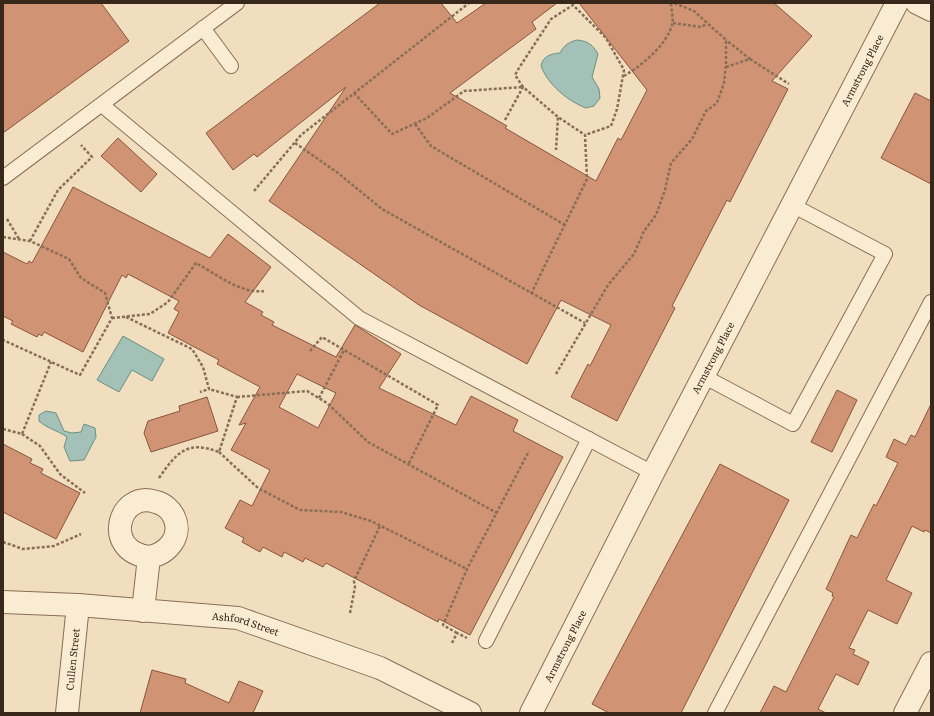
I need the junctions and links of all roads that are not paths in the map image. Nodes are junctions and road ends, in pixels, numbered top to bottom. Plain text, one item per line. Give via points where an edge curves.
1 (237, 3) edge
2 (897, 3) edge
3 (917, 3) edge
4 (931, 10) edge
5 (203, 28) junction
6 (231, 66) dead end
7 (102, 105) junction
8 (3, 178) edge
9 (792, 206) junction
10 (931, 302) edge
11 (704, 376) junction
12 (589, 439) junction
13 (653, 473) junction
14 (149, 557) dead end
15 (3, 602) edge
16 (78, 605) junction
17 (142, 611) junction
18 (486, 641) dead end
19 (931, 663) edge
20 (67, 713) edge
21 (470, 713) edge
22 (531, 713) edge
23 (716, 713) edge
24 (905, 713) edge

1 - 5 lane
2 - 9 street, Armstrong Place
3 - 4 street
5 - 6 lane
5 - 7 lane
7 - 8 lane
7 - 12 lane via 359,318
9 - 11 street, Armstrong Place
9 - 11 lane via 885,254 793,424
10 - 23 lane
11 - 13 street, Armstrong Place
12 - 13 lane
12 - 18 lane
13 - 22 street, Armstrong Place
14 - 17 street
15 - 16 street, Ashford Street
16 - 17 street, Ashford Street
16 - 20 street, Cullen Street
17 - 21 street, Ashford Street via 238,618 380,668
19 - 24 street

